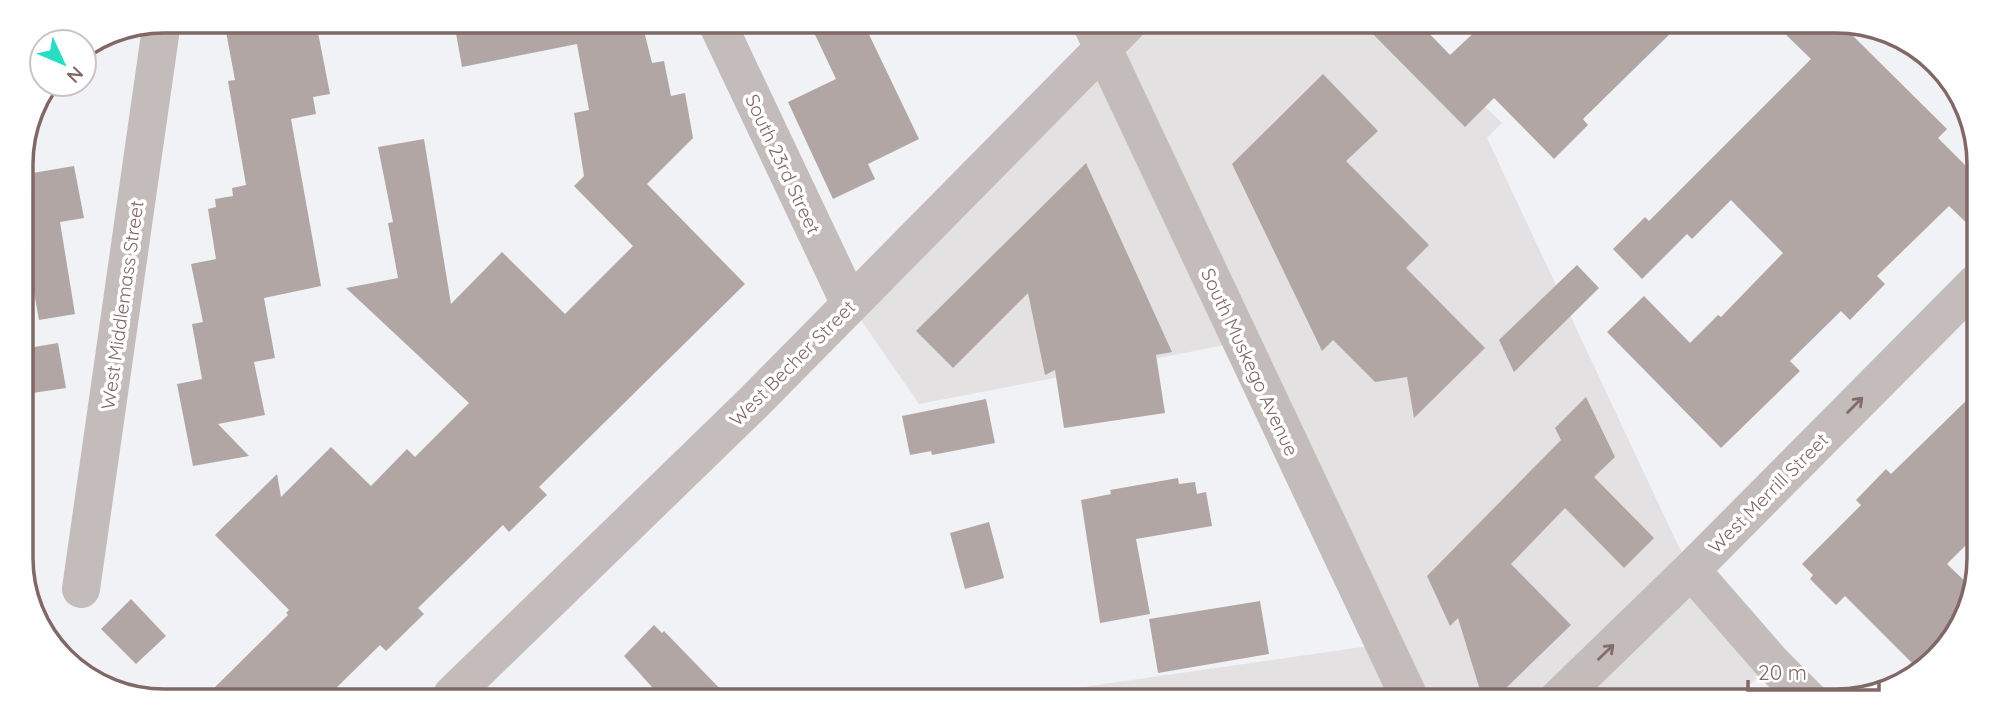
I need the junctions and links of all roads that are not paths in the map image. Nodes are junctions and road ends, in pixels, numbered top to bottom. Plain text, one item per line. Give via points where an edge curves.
1 (160, 33) edge
2 (722, 33) edge
3 (1107, 33) edge
4 (1967, 292) edge
5 (850, 304) junction
6 (1691, 570) junction
7 (81, 589) dead end
8 (1405, 688) edge
9 (1568, 688) edge
10 (1797, 688) edge
11 (458, 689) edge

1 - 7 street, West Middlemass Street
2 - 5 street, South 23rd Street
3 - 5 street, West Becher Street
3 - 8 street, South Muskego Avenue
6 -> 4 street, West Merrill Street
5 - 11 street, West Becher Street
9 -> 6 street, West Merrill Street
6 - 10 street

